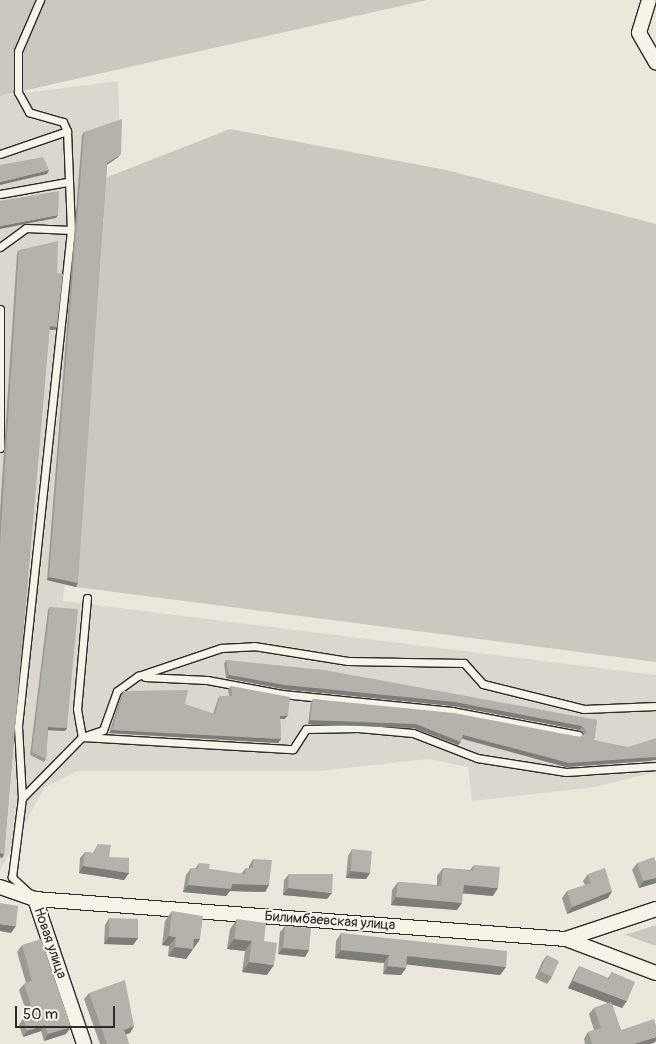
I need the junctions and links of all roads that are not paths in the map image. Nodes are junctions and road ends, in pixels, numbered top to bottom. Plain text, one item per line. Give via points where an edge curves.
1 (40, 0) edge
2 (649, 0) edge
3 (656, 62) edge
4 (67, 131) junction
5 (0, 154) edge
6 (68, 182) junction
7 (0, 194) edge
8 (71, 230) junction
9 (0, 247) edge
10 (0, 309) edge
11 (1, 341) edge
12 (0, 396) edge
13 (0, 446) edge
14 (87, 598) dead end
15 (138, 676) junction
16 (656, 706) edge
17 (579, 735) edge
18 (82, 737) junction
19 (656, 766) edge
20 (22, 798) junction
21 (0, 887) edge
22 (35, 899) junction
23 (656, 909) edge
24 (566, 939) junction
25 (656, 973) edge
26 (84, 1044) edge

1 - 4 lane via 18,51 18,92 29,112 62,122
2 - 3 street via 639,33
4 - 5 lane
4 - 6 lane
6 - 7 lane
6 - 8 lane
8 - 9 lane via 26,228
8 - 20 lane via 18,726
10 - 11 lane
11 - 12 lane
12 - 13 lane
14 - 18 lane via 77,708
15 - 16 lane via 221,648 254,646 348,661 464,663 483,684 584,709
15 - 17 lane via 207,680 282,694 452,710
15 - 18 lane via 117,692 103,730
18 - 19 lane via 292,749 306,729 358,728 413,733 477,758 566,772
18 - 20 lane
20 - 22 lane via 12,877
21 - 22 street, Билимбаевская улица
22 - 24 street, Билимбаевская улица
22 - 26 street, Новая улица
23 - 24 street
24 - 25 street, Билимбаевская улица

